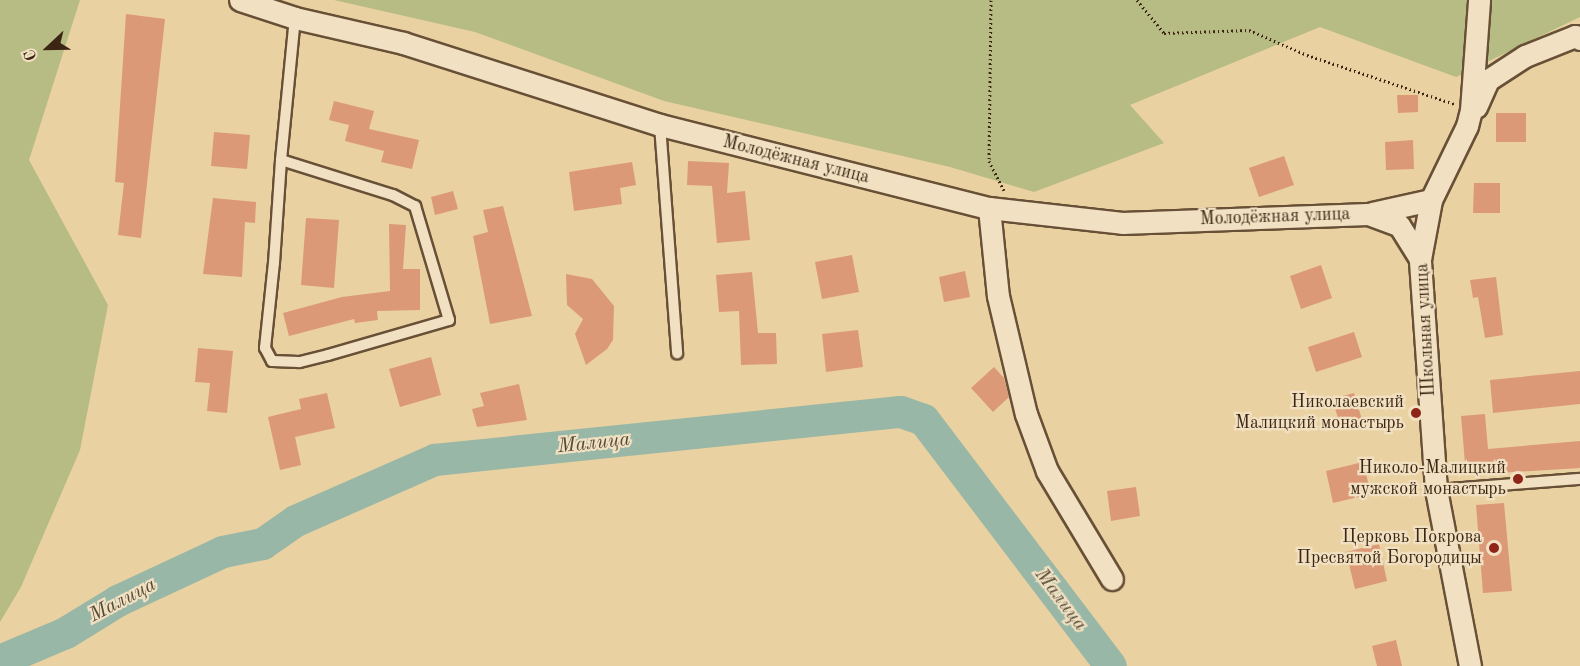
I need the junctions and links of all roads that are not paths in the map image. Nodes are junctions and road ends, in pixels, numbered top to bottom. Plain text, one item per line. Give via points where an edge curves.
1 (240, 0) edge
2 (1479, 0) edge
3 (295, 18) junction
4 (1580, 39) edge
5 (1469, 118) junction
6 (660, 125) junction
7 (281, 160) junction
8 (1431, 200) junction
9 (989, 208) junction
10 (1368, 214) junction
11 (1420, 259) junction
12 (677, 352) dead end
13 (1580, 480) edge
14 (1436, 490) junction
15 (1112, 579) dead end
16 (1470, 666) edge

1 - 3 street, Молодёжная улица
2 - 5 street, Школьная улица
3 - 6 street, Молодёжная улица via 403,43
3 - 7 lane
4 - 5 street via 1575,36 1525,57 1488,80
5 - 8 street, Школьная улица
6 - 9 street, Молодёжная улица
6 - 12 lane
7 - 7 lane via 265,348 272,361 308,360 449,320 415,206 393,195
8 - 10 street, Молодёжная улица
8 - 11 street, Школьная улица
9 - 10 street, Молодёжная улица via 1122,223
9 - 15 street via 998,296 1026,414 1047,471
10 - 11 street, Молодёжная улица via 1399,225
11 - 14 street, Школьная улица
13 - 14 lane
14 - 16 street, Школьная улица

